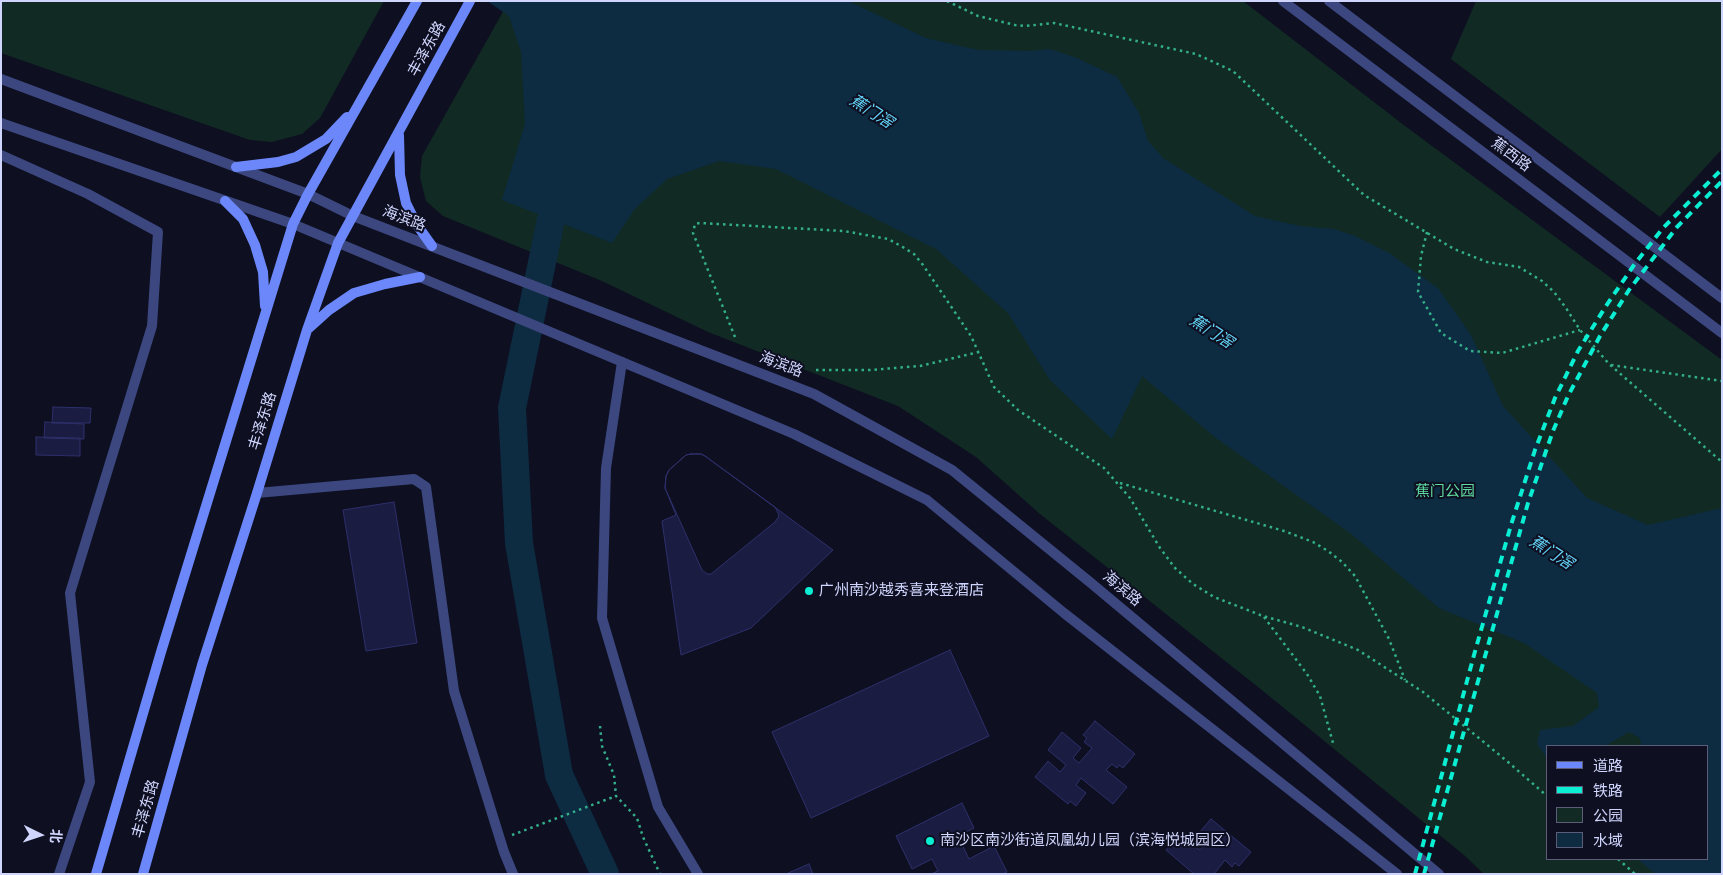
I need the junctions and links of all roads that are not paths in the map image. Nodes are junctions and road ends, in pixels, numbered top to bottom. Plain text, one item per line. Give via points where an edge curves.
1 (417, 1) edge
2 (470, 1) edge
3 (1283, 1) edge
4 (1329, 1) edge
5 (1, 79) edge
6 (356, 108) junction
7 (1, 123) edge
8 (398, 133) junction
9 (1, 155) edge
10 (236, 167) junction
11 (308, 194) junction
12 (226, 201) junction
13 (353, 216) junction
14 (293, 224) junction
15 (338, 243) junction
16 (432, 246) junction
17 (420, 277) junction
18 (1722, 298) edge
19 (265, 315) junction
20 (307, 330) junction
21 (1722, 333) edge
22 (622, 362) junction
23 (257, 493) junction
24 (59, 874) edge
25 (96, 874) edge
26 (143, 874) edge
27 (513, 874) edge
28 (698, 874) edge
29 (1397, 874) edge
30 (1439, 874) edge

1 - 6 main road, 丰泽东路
2 - 8 main road, 丰泽东路
3 - 21 street, 蕉西路
4 - 18 street, 蕉西路
5 - 10 street, 海滨路
6 - 10 main road via 326,139 296,157
6 - 11 main road, 丰泽东路
7 - 12 street
8 - 13 main road, 丰泽东路
8 - 16 main road via 400,175 406,203
9 - 24 street via 88,194 158,232 152,326 70,592 90,782
10 - 11 street, 海滨路
11 - 13 street, 海滨路
11 - 14 main road, 丰泽东路
12 - 14 street
12 - 19 main road via 243,219 255,245 263,272
13 - 15 main road, 丰泽东路
13 - 16 street, 海滨路
14 - 15 street
14 - 19 main road, 丰泽东路
15 - 17 street
15 - 20 main road, 丰泽东路
16 - 30 street, 海滨路 via 814,394 952,470
17 - 20 main road via 354,293
17 - 22 street
19 - 25 main road, 丰泽东路
20 - 23 main road, 丰泽东路
22 - 28 street via 606,468 602,618 658,807
22 - 29 street via 794,434 927,500 1064,613
23 - 26 main road, 丰泽东路 via 202,665
23 - 27 street via 414,479 426,487 454,691

